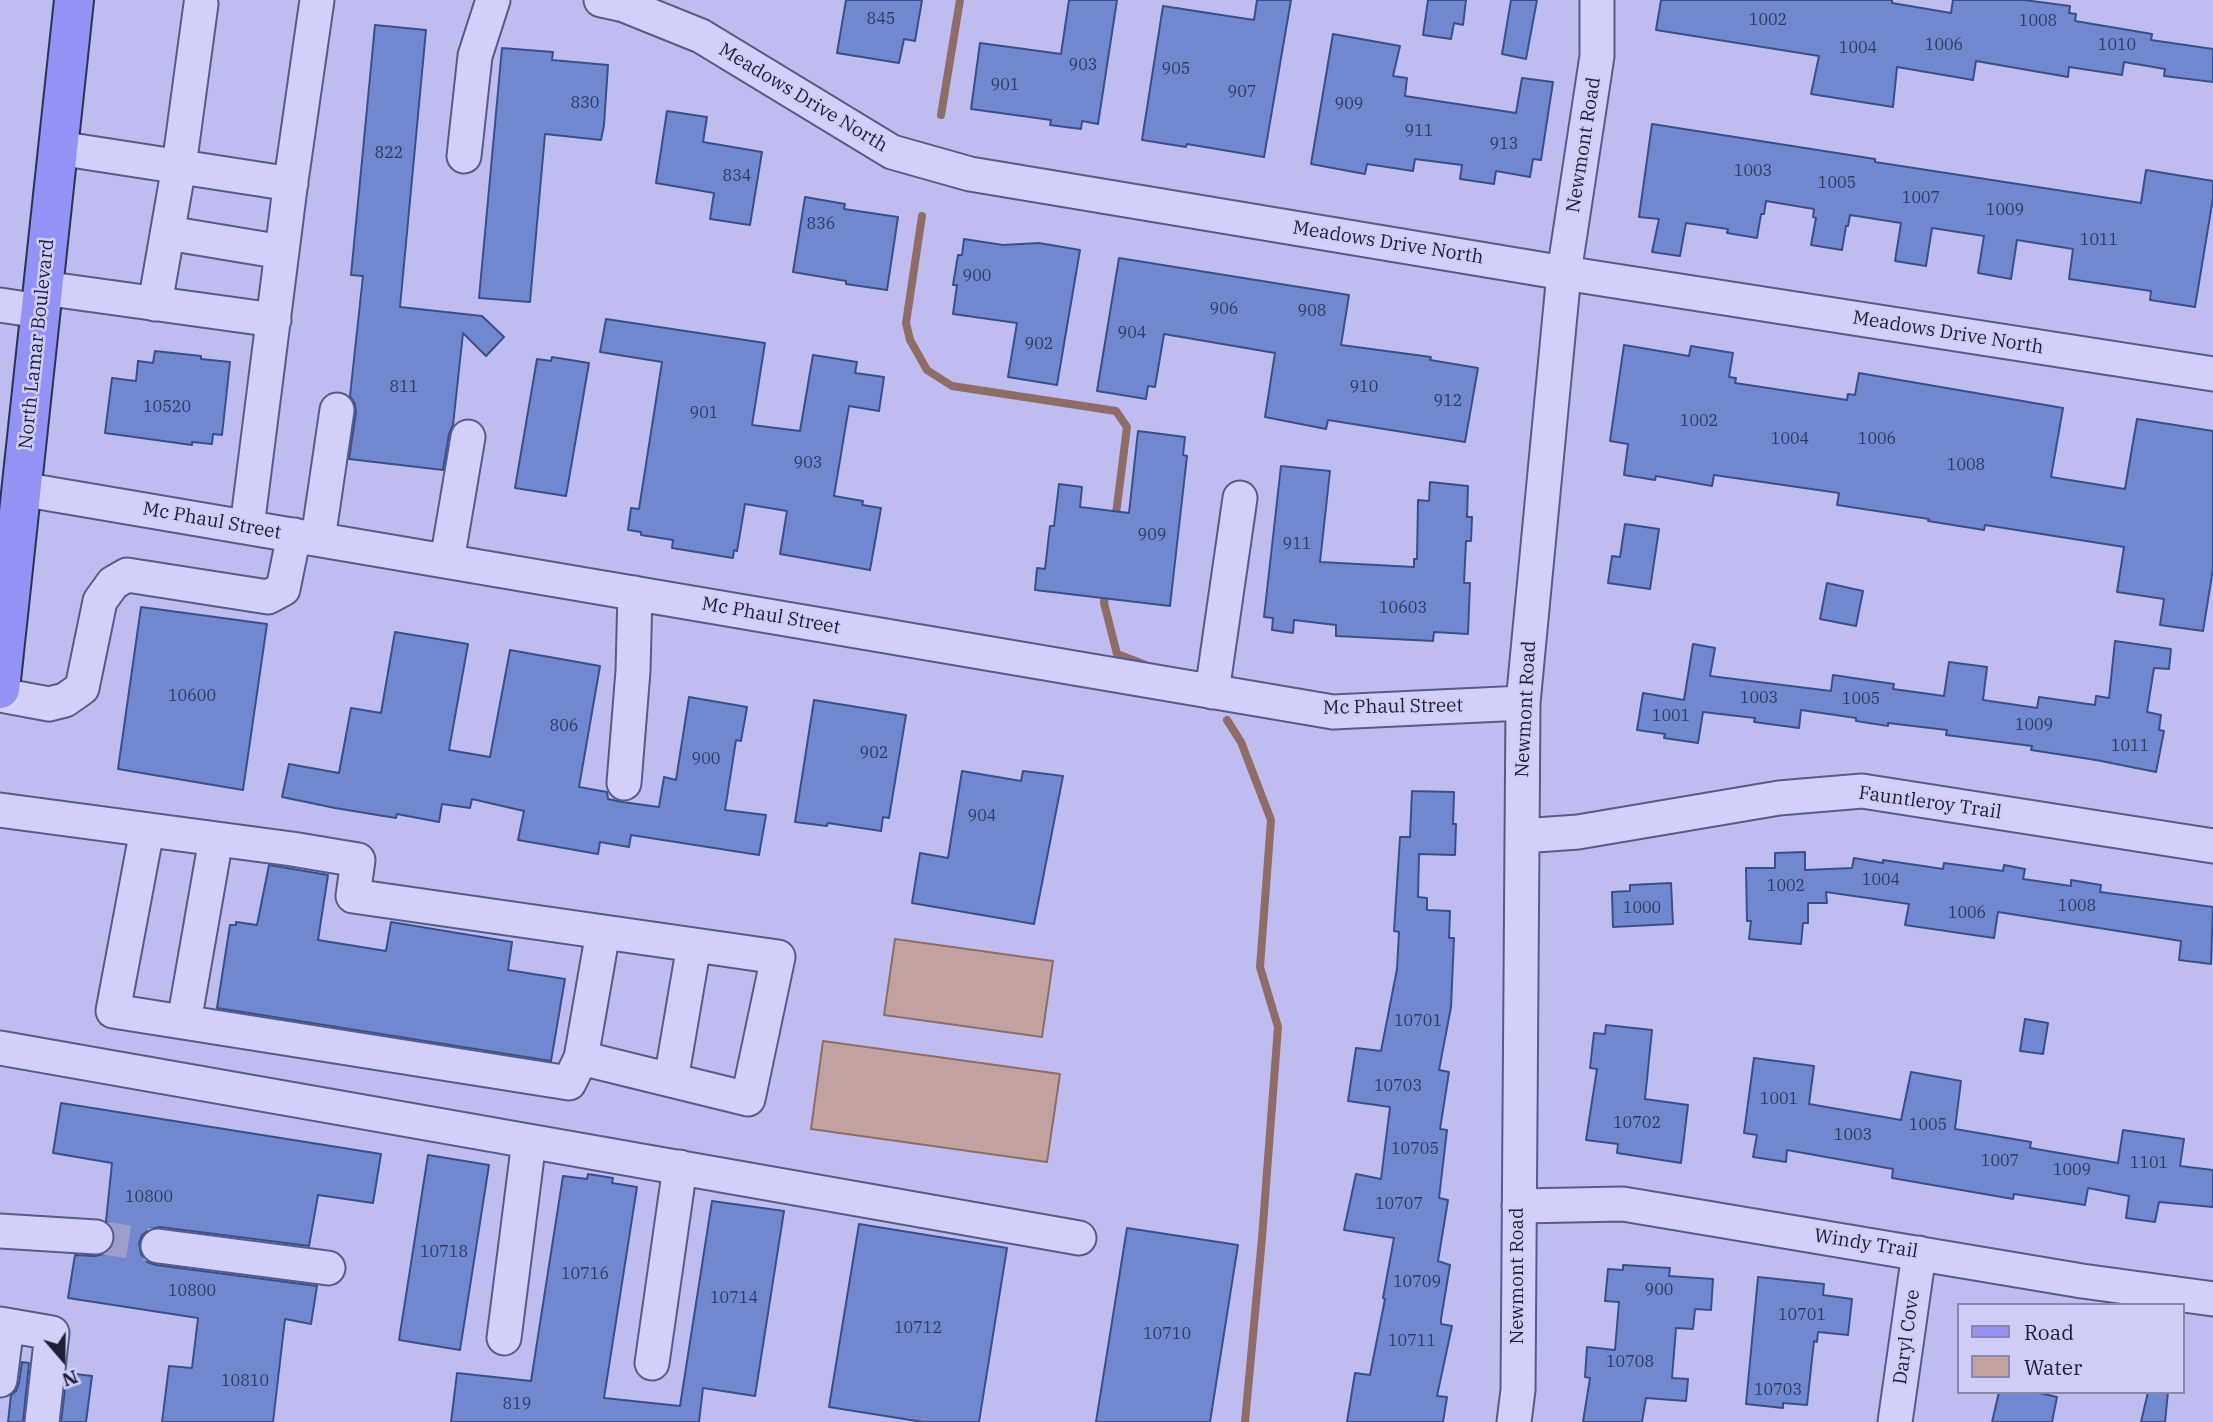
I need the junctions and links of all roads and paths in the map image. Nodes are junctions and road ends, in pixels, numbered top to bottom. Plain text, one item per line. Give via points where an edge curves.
1 (74, 0) edge
2 (317, 0) edge
3 (493, 0) edge
4 (601, 0) edge
5 (1597, 0) edge
6 (201, 4) dead end
7 (58, 148) junction
8 (464, 156) dead end
9 (179, 166) junction
10 (290, 184) junction
11 (168, 233) junction
12 (282, 252) junction
13 (1564, 273) junction
14 (41, 300) junction
15 (155, 304) junction
16 (0, 305) edge
17 (274, 320) junction
18 (2213, 374) edge
19 (337, 410) dead end
20 (468, 437) dead end
21 (22, 489) junction
22 (1240, 498) dead end
23 (247, 527) junction
24 (306, 537) junction
25 (447, 561) junction
26 (635, 593) junction
27 (0, 689) edge
28 (1212, 691) junction
29 (0, 695) edge
30 (1523, 703) junction
31 (624, 783) dead end
32 (0, 810) edge
33 (147, 830) junction
34 (1522, 836) junction
35 (216, 839) junction
36 (2213, 846) edge
37 (603, 932) junction
38 (694, 945) junction
39 (184, 1022) junction
40 (0, 1048) edge
41 (581, 1058) junction
42 (671, 1080) junction
43 (529, 1141) junction
44 (680, 1167) junction
45 (1519, 1206) junction
46 (0, 1231) edge
47 (96, 1237) tunnel mouth
48 (1079, 1238) dead end
49 (158, 1246) tunnel mouth
50 (1919, 1253) junction
51 (328, 1268) dead end
52 (2213, 1299) edge
53 (3, 1325) edge
54 (504, 1338) dead end
55 (652, 1363) dead end
56 (0, 1380) edge
57 (42, 1422) edge
58 (1514, 1422) edge
59 (1895, 1422) edge

1 - 7 main road, North Lamar Boulevard
2 - 10 street
3 - 8 street via 475,56
4 - 13 street, Meadows Drive North via 701,36 892,152 970,174
5 - 13 street, Newmont Road via 1597,56
6 - 9 street
7 - 9 street
7 - 14 main road, North Lamar Boulevard
9 - 10 street
9 - 11 street
10 - 12 street
11 - 12 street
11 - 15 street
12 - 17 street
13 - 18 street, Meadows Drive North
13 - 30 street, Newmont Road
14 - 15 street
14 - 16 street
14 - 21 main road, North Lamar Boulevard
15 - 17 street
17 - 23 street
19 - 24 street
20 - 25 street
21 - 23 street, Mc Phaul Street
21 - 27 main road, North Lamar Boulevard
22 - 28 street
23 - 24 street, Mc Phaul Street
24 - 25 street, Mc Phaul Street
24 - 29 street via 283,589 268,597 127,575 113,583 100,601 82,688 49,704
25 - 26 street, Mc Phaul Street
26 - 28 street, Mc Phaul Street
26 - 31 street
28 - 30 street, Mc Phaul Street via 1333,712
30 - 34 street, Newmont Road
32 - 33 street
33 - 35 street
33 - 39 street via 113,1011
34 - 36 street, Fauntleroy Trail via 1578,832 1779,798 1862,791
34 - 45 street, Newmont Road
35 - 37 street via 358,860 354,896
35 - 39 street
37 - 38 street
37 - 41 street
38 - 42 street
38 - 42 street via 778,957 748,1099
39 - 41 street via 569,1083
40 - 43 street
41 - 42 street
43 - 44 street
43 - 54 street
44 - 48 street
44 - 55 street
45 - 50 street, Windy Trail via 1623,1203
45 - 58 street, Newmont Road
46 - 47 street
49 - 51 street
50 - 52 street, Windy Trail
50 - 59 street, Daryl Cove
53 - 56 street
53 - 57 street via 52,1333

